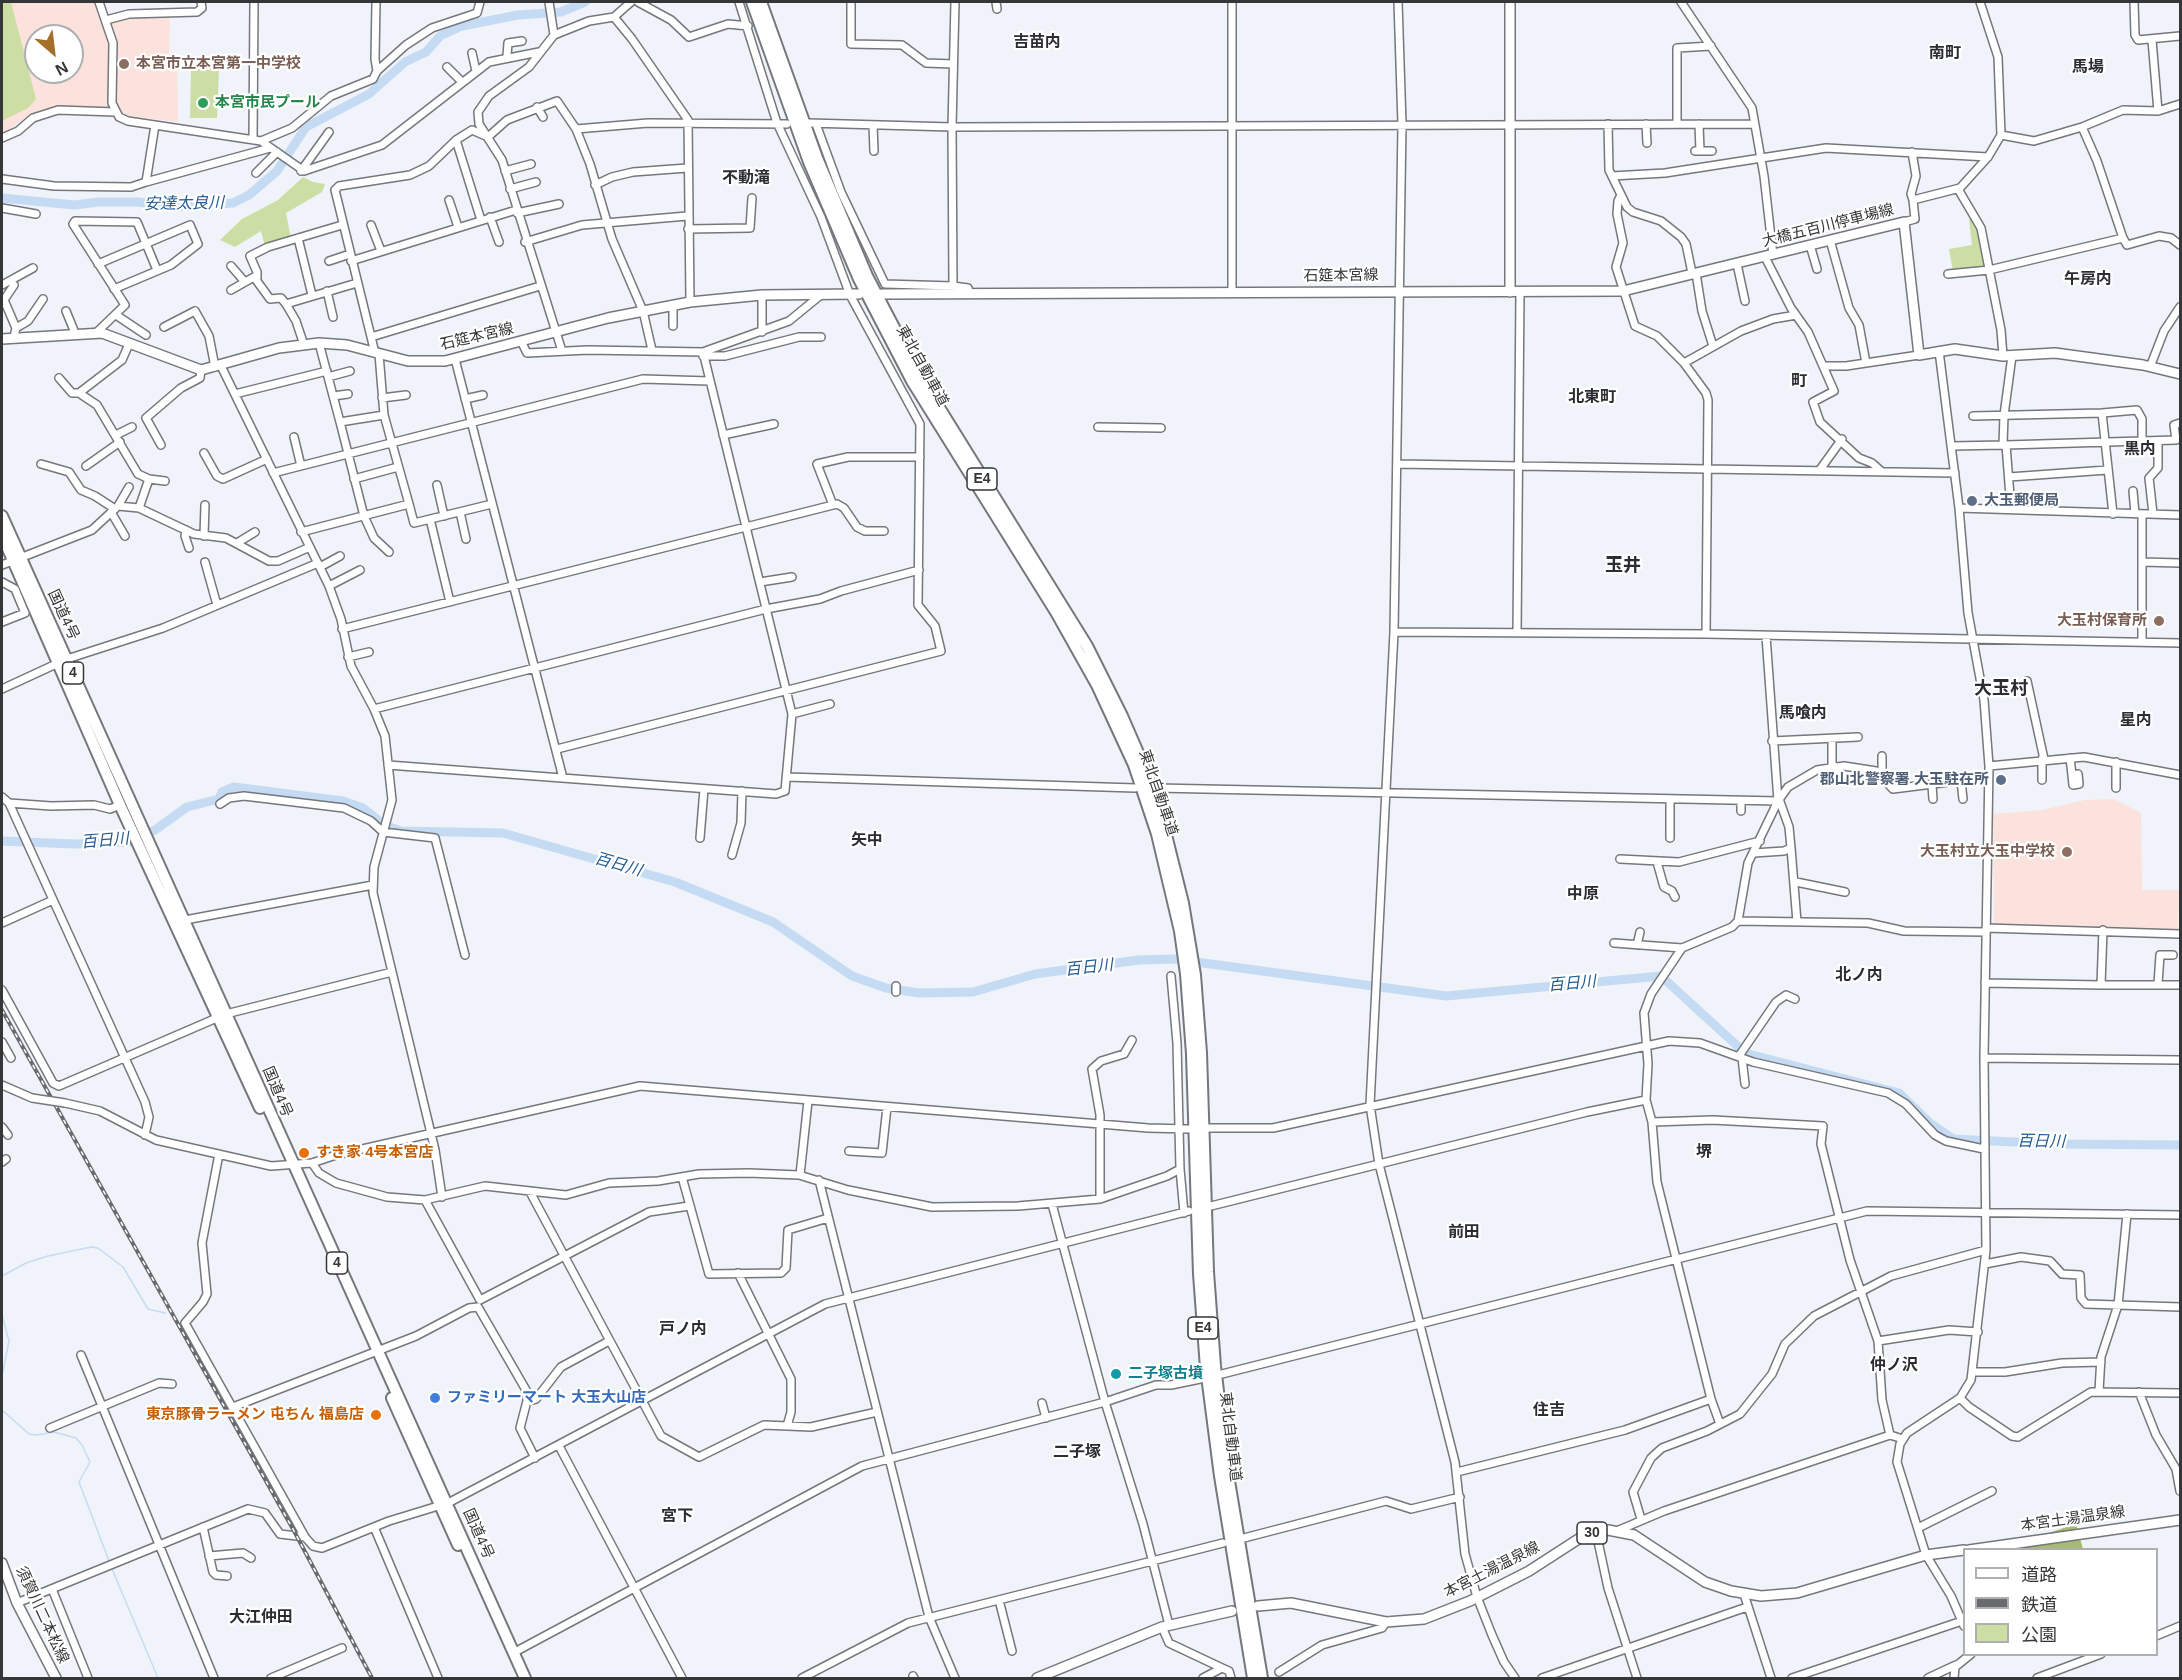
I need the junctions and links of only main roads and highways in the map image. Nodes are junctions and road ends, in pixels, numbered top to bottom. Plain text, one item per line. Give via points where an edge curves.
1 (752, 2) edge
2 (761, 2) edge
3 (1510, 2) edge
4 (1510, 292) junction
5 (882, 294) dead end
6 (854, 295) road end
7 (2, 339) edge
8 (2181, 374) edge
9 (2, 516) edge
10 (2, 536) edge
11 (16, 559) junction
12 (63, 661) junction
13 (138, 832) junction
14 (146, 849) junction
15 (1188, 956) junction
16 (1190, 974) junction
17 (222, 1015) junction
18 (444, 1505) junction
19 (2181, 1520) edge
20 (1983, 1548) edge
21 (1963, 1550) edge
22 (2, 1563) edge
23 (1258, 1606) dead end
24 (1232, 1611) dead end
25 (56, 1678) edge
26 (520, 1678) edge
27 (525, 1678) edge
28 (1039, 1678) edge
29 (1253, 1678) edge
30 (1262, 1678) edge

1 - 15 highway, 東北自動車道 / E4 via 827,208 888,338 938,426 1056,612 1115,720 1157,834
2 - 15 highway, 東北自動車道 / E4 via 832,195 886,314 946,422 1070,617 1122,716 1165,831
3 - 4 main road
4 - 5 main road, 石筵本宮線
4 - 8 main road, 大橋五百川停車場線 via 1623,291 1904,222 1919,355 1959,349 2008,356 2055,353
6 - 7 main road, 石筵本宮線 via 762,295 690,302 555,331 455,359 415,361 347,345 319,343 279,348 201,370 97,332 15,333
9 - 11 highway, 国道4号 / 4
10 - 11 highway, 国道4号 / 4
11 - 12 highway, 国道4号 / 4
12 - 13 highway, 国道4号 / 4
12 - 13 highway, 国道4号 / 4 via 120,805
13 - 14 highway, 国道4号 / 4
14 - 17 highway, 国道4号 / 4
14 - 17 highway, 国道4号 / 4 via 185,920
15 - 16 highway, 東北自動車道 / E4
16 - 29 highway, 東北自動車道 / E4 via 1204,1347 1216,1452
16 - 30 highway, 東北自動車道 / E4 via 1201,1053 1215,1366 1228,1474
17 - 18 highway, 国道4号 / 4
18 - 26 highway, 国道4号 / 4
18 - 27 highway, 国道4号 / 4
19 - 20 main road, 本宮土湯温泉線
21 - 23 main road, 本宮土湯温泉線 / 30 via 1926,1555 1797,1593 1761,1596 1705,1582 1640,1538 1619,1530 1580,1538 1529,1571 1424,1618 1386,1622 1299,1604
22 - 25 main road, 須賀川二本松線 via 17,1603
24 - 28 main road via 1165,1626

